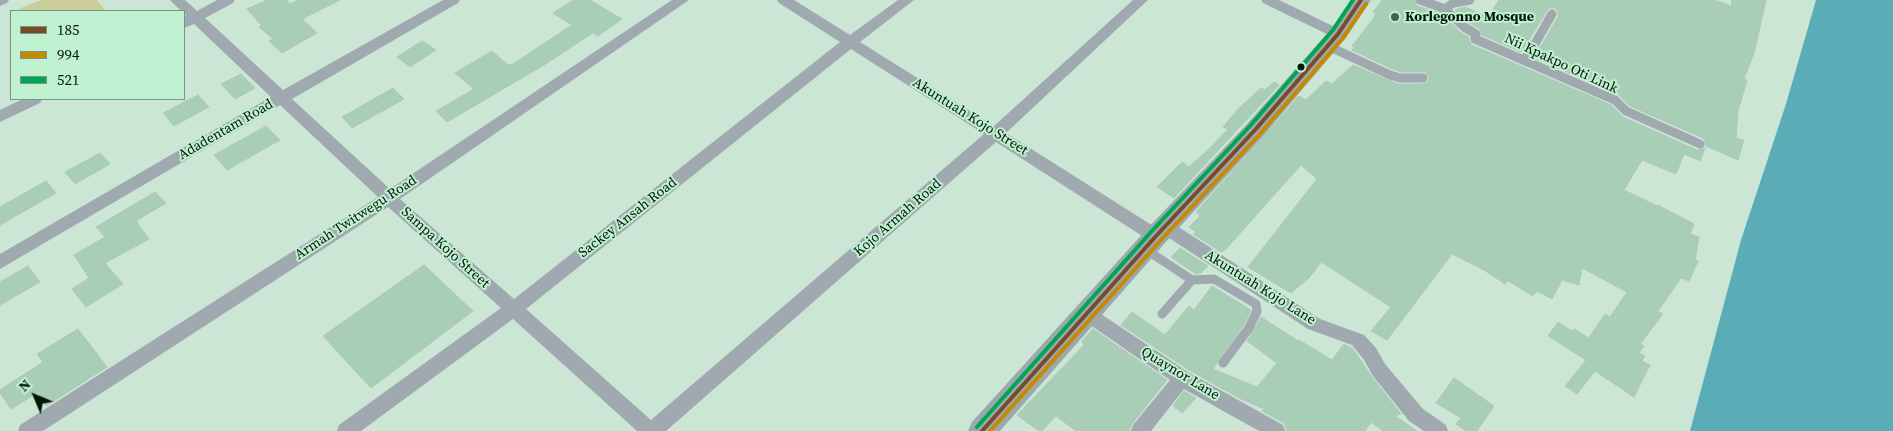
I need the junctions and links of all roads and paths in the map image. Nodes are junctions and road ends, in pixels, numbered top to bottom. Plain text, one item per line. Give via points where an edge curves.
1 (228, 0) edge
2 (454, 0) edge
3 (682, 0) edge
4 (784, 0) edge
5 (907, 0) edge
6 (1141, 0) edge
7 (1268, 0) edge
8 (1361, 0) edge
9 (1420, 0) edge
10 (1470, 0) edge
11 (1445, 10) junction
12 (1552, 14) dead end
13 (190, 20) edge
14 (1333, 40) junction
15 (850, 42) junction
16 (1522, 60) junction
17 (1423, 78) dead end
18 (281, 98) junction
19 (33, 100) edge
20 (0, 117) edge
21 (996, 133) junction
22 (1700, 144) dead end
23 (389, 198) junction
24 (1155, 237) junction
25 (0, 262) edge
26 (1192, 280) junction
27 (513, 309) junction
28 (1086, 313) junction
29 (1162, 314) dead end
30 (1223, 363) dead end
31 (1182, 378) junction
32 (27, 431) edge
33 (346, 431) edge
34 (651, 431) edge
35 (982, 431) edge
36 (1140, 431) edge
37 (1276, 431) edge
38 (1439, 431) edge

1 - 13 street
2 - 18 street, Adadentam Road
3 - 23 street, Armah Twitwegu Road
4 - 15 street, Akuntuah Kojo Street
5 - 15 street, Sackey Ansah Road
6 - 21 street, Kojo Armah Road
7 - 14 street
8 - 14 street
9 - 11 lane, Nii Kpakpo Oti Link
10 - 11 lane via 1452,3
11 - 16 lane, Nii Kpakpo Oti Link via 1476,34 1475,39
12 - 16 lane via 1528,56
13 - 18 street, Sampa Kojo Street
14 - 17 lane via 1390,75
14 - 24 street
15 - 21 street, Akuntuah Kojo Street
15 - 27 street, Sackey Ansah Road
16 - 22 lane, Nii Kpakpo Oti Link via 1615,100 1626,111
18 - 23 street, Sampa Kojo Street
18 - 25 street, Adadentam Road
19 - 20 street
21 - 24 street, Akuntuah Kojo Street
21 - 34 street, Kojo Armah Road
23 - 27 street, Sampa Kojo Street
23 - 32 street, Armah Twitwegu Road
24 - 26 lane
24 - 28 street
24 - 38 street, Akuntuah Kojo Lane via 1314,324 1358,340 1416,416
26 - 29 lane
26 - 30 lane via 1214,279 1256,304 1257,311 1249,328
27 - 33 street, Sackey Ansah Road
27 - 34 street, Sampa Kojo Street
28 - 31 street, Quaynor Lane
28 - 35 street
31 - 36 street
31 - 37 street, Quaynor Lane

